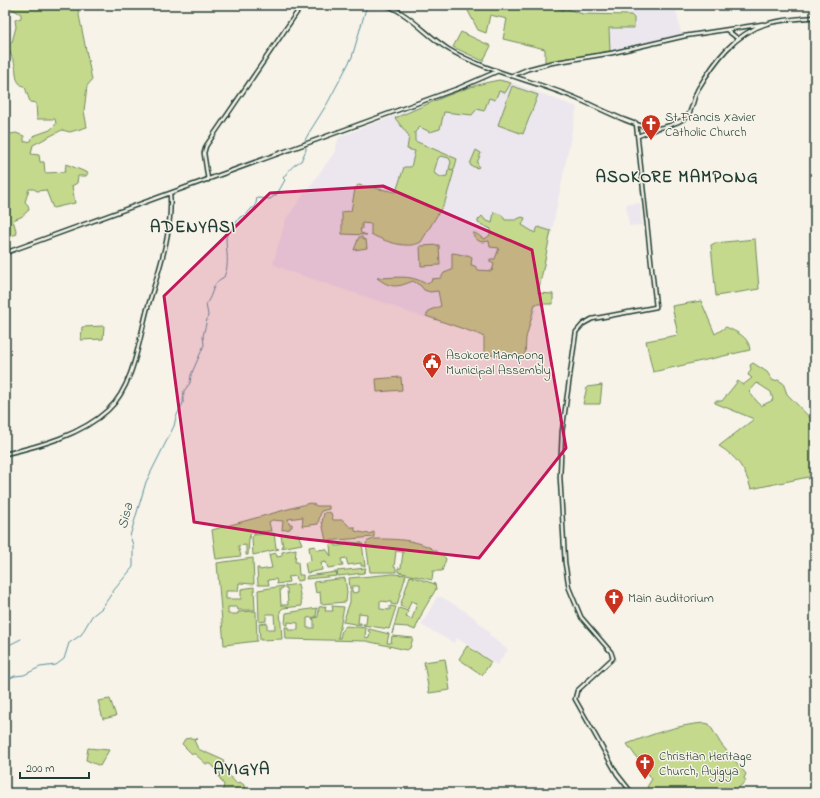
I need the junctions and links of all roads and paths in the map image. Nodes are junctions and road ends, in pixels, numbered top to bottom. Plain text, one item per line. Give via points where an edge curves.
1 (302, 5) edge
2 (386, 5) edge
3 (815, 17) edge
4 (766, 24) junction
5 (727, 30) junction
6 (737, 38) junction
7 (498, 71) junction
8 (511, 76) junction
9 (636, 123) junction
10 (658, 128) junction
11 (638, 136) junction
12 (208, 180) junction
13 (170, 194) junction
14 (5, 253) edge
15 (5, 454) edge
16 (632, 793) edge

1 - 12 street via 206,146 204,154
2 - 7 street via 410,19 449,49
3 - 4 street
4 - 5 street
4 - 6 street
5 - 6 street
5 - 8 street via 551,63
6 - 10 street via 704,80 687,117
7 - 8 street
7 - 12 street
8 - 9 street
9 - 10 street
9 - 11 street
10 - 11 street
11 - 16 street via 656,307 592,319 576,332 562,432 560,477 562,534 569,588 581,617 611,652 613,658 577,691 575,699 617,774
12 - 13 street
13 - 14 street
13 - 15 street via 171,212 160,266 132,367 119,396 109,410 78,430

